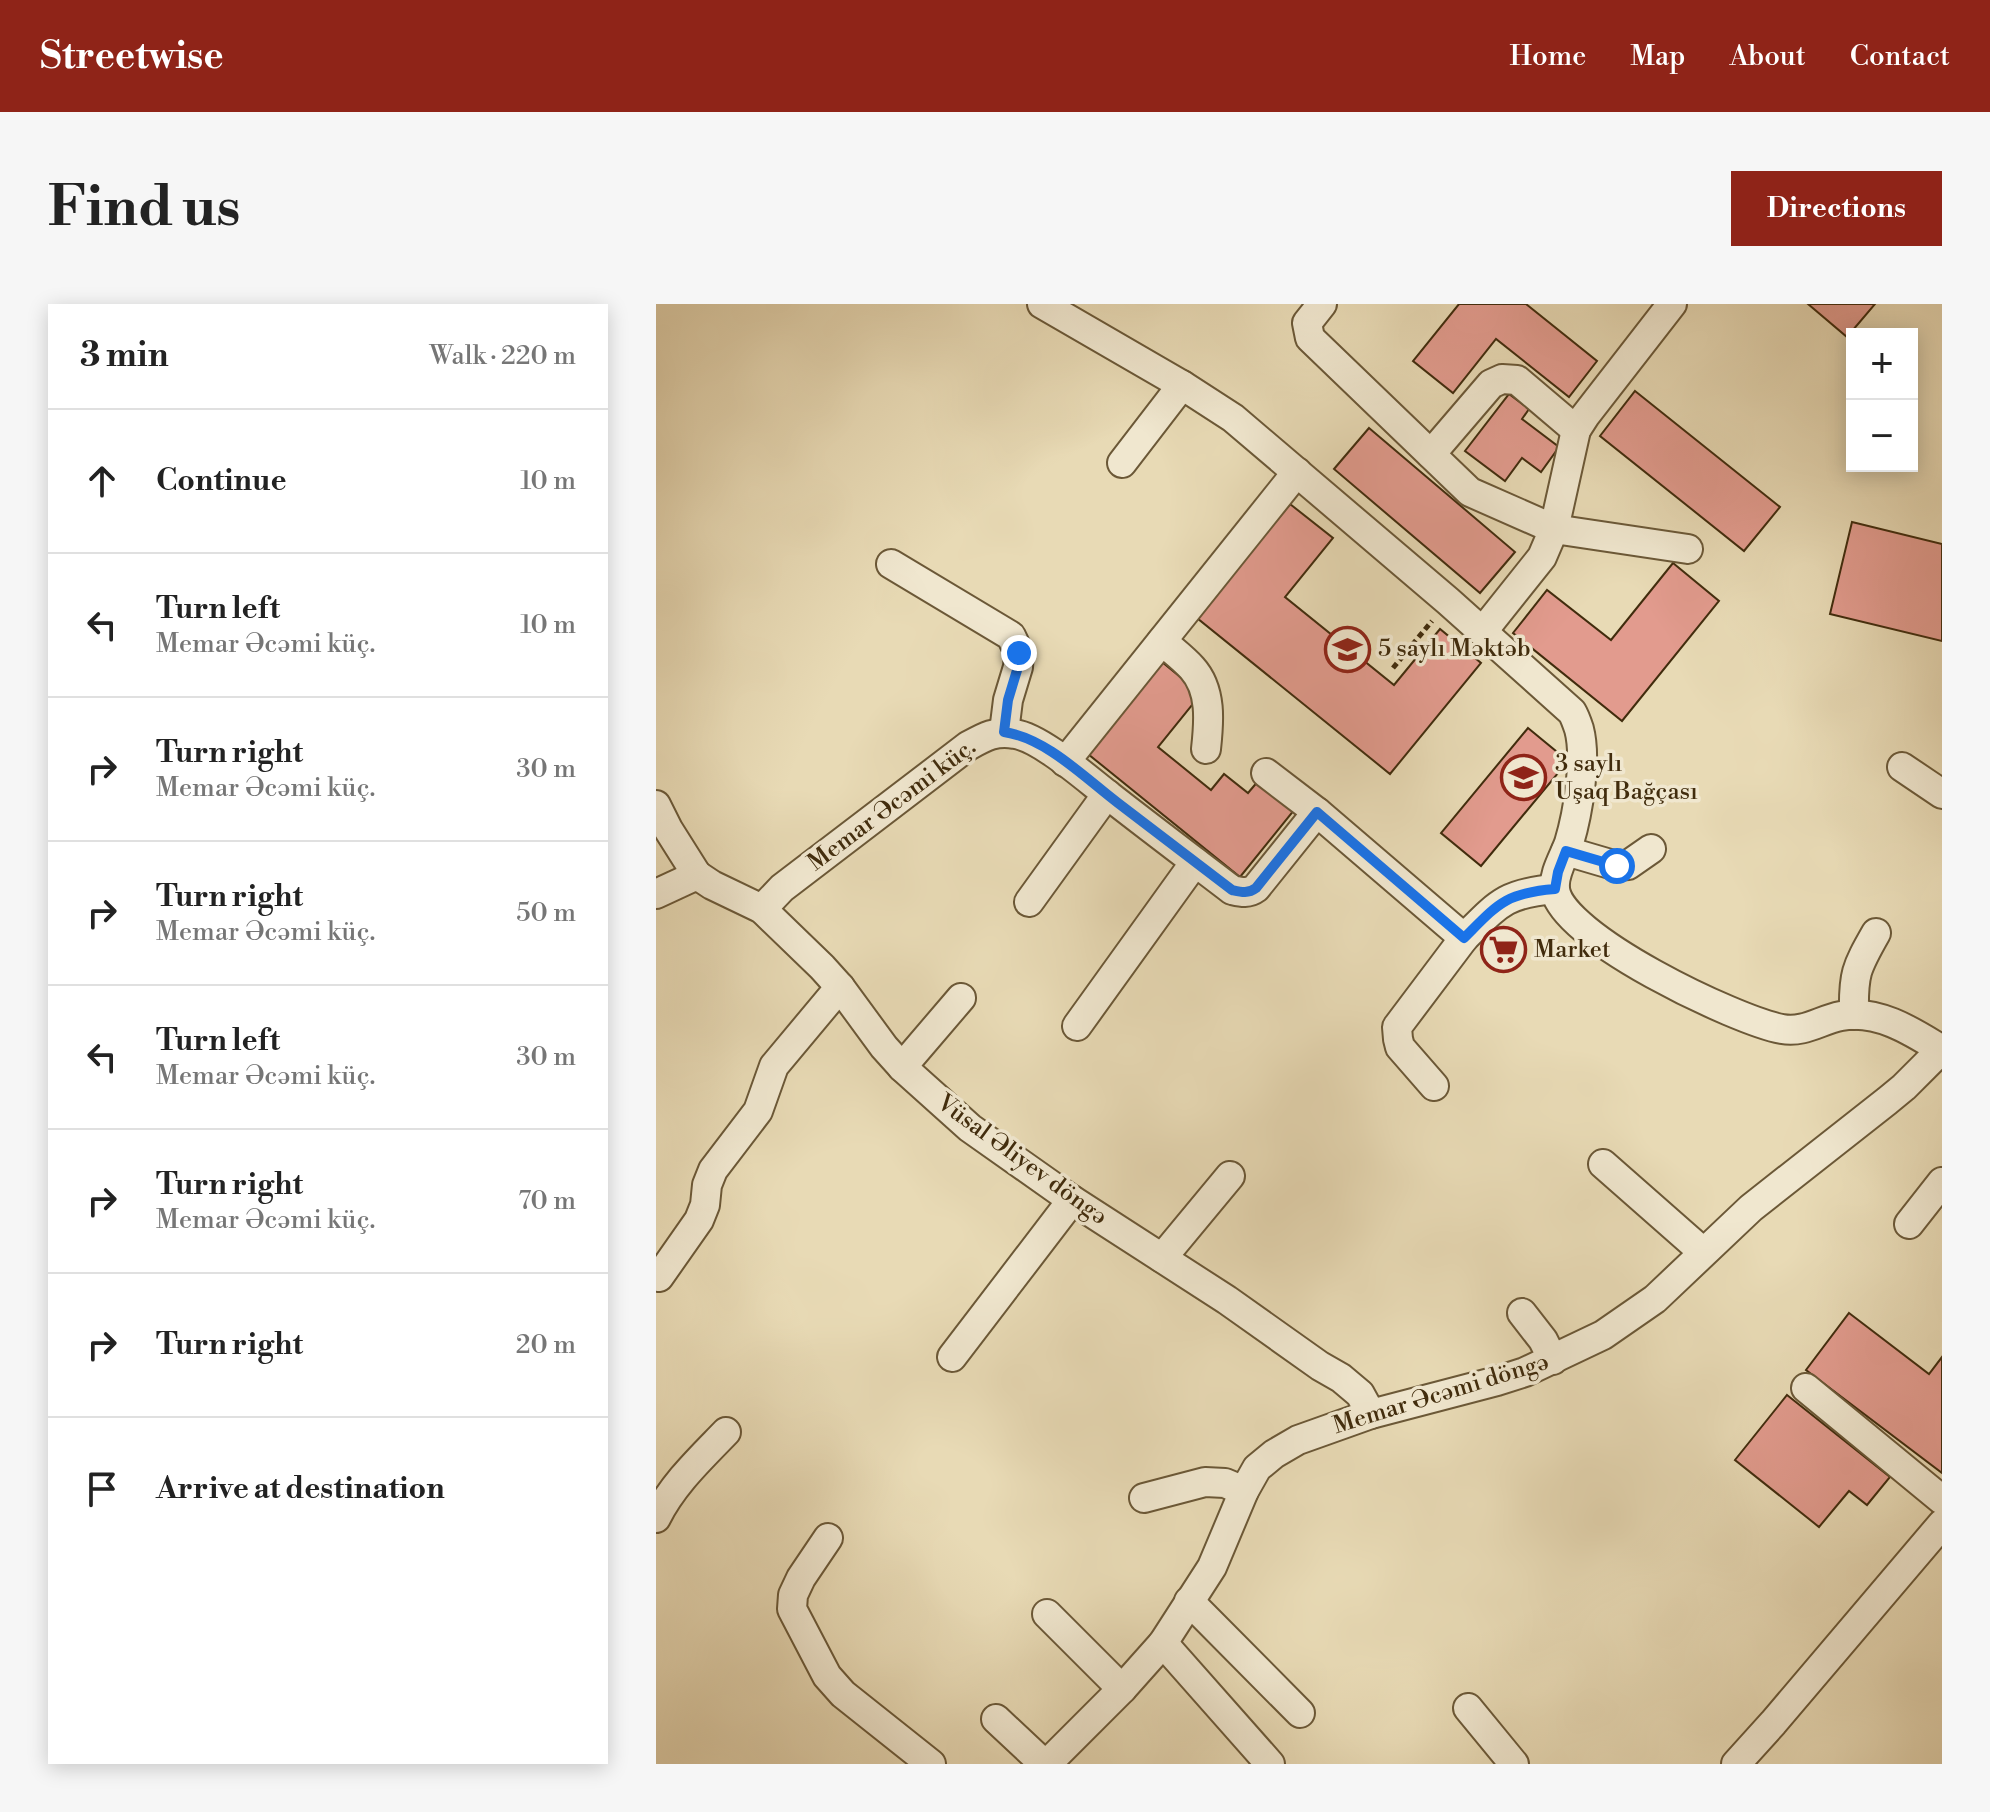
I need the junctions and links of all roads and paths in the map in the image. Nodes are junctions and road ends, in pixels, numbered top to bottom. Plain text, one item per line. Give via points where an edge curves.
1 (1042, 304) edge
2 (1322, 304) edge
3 (1672, 304) edge
4 (1182, 385) junction
5 (1576, 430) junction
6 (1431, 454) junction
7 (1122, 463) dead end
8 (1297, 472) junction
9 (1554, 529) junction
10 (1688, 549) dead end
11 (891, 564) dead end
12 (1448, 601) junction
13 (1483, 631) junction
14 (1162, 641) junction
15 (1393, 668) dead end
16 (1004, 732) junction
17 (1206, 749) dead end
18 (1065, 762) junction
19 (1902, 767) dead end
20 (1266, 773) dead end
21 (1107, 794) junction
22 (1942, 794) edge
23 (656, 805) edge
24 (1317, 812) junction
25 (1651, 849) dead end
26 (1566, 851) junction
27 (1195, 862) junction
28 (697, 875) junction
29 (1555, 889) junction
30 (656, 894) edge
31 (1029, 902) dead end
32 (762, 909) junction
33 (1876, 933) dead end
34 (1464, 938) junction
35 (840, 987) junction
36 (961, 998) dead end
37 (1854, 1015) junction
38 (1077, 1026) dead end
39 (1941, 1050) edge
40 (902, 1067) junction
41 (1434, 1086) dead end
42 (1603, 1164) dead end
43 (1230, 1176) dead end
44 (1942, 1182) edge
45 (1072, 1200) junction
46 (1909, 1224) dead end
47 (1703, 1252) junction
48 (1162, 1258) junction
49 (659, 1277) dead end
50 (1522, 1313) dead end
51 (952, 1357) dead end
52 (1553, 1360) junction
53 (1806, 1388) dead end
54 (1371, 1414) junction
55 (726, 1432) dead end
56 (1244, 1491) junction
57 (1144, 1498) dead end
58 (1942, 1500) edge
59 (656, 1518) edge
60 (1942, 1524) edge
61 (828, 1538) dead end
62 (1189, 1601) junction
63 (1047, 1614) dead end
64 (1163, 1643) junction
65 (1122, 1689) junction
66 (1468, 1708) dead end
67 (1300, 1713) dead end
68 (996, 1719) dead end
69 (931, 1764) edge
70 (1046, 1764) edge
71 (1270, 1764) edge
72 (1514, 1764) edge
73 (1736, 1764) edge

1 - 4 street
2 - 6 street via 1307,323 1310,338
3 - 5 street
4 - 7 street
4 - 8 street via 1233,418
5 - 6 street via 1517,380 1502,379 1491,384
5 - 9 street
6 - 9 street via 1470,492
8 - 12 street
8 - 14 street
9 - 10 street
9 - 13 street via 1542,557
11 - 16 street via 1011,636 1019,653 1018,667
12 - 13 street
12 - 15 path
13 - 26 street via 1576,721 1581,778
14 - 17 street via 1201,681 1209,722
14 - 18 street
16 - 18 street, Memar Əcəmi küç. via 1019,734
16 - 32 street, Memar Əcəmi küç. via 968,746
18 - 21 street, Memar Əcəmi küç.
19 - 22 street
20 - 24 street
21 - 27 street, Memar Əcəmi küç.
21 - 31 street
23 - 28 street
24 - 27 street, Memar Əcəmi küç. via 1251,891 1232,890
24 - 34 street
25 - 26 street via 1628,865 1617,866
26 - 29 street
27 - 38 street
28 - 30 street
28 - 32 street, Vüsal Əliyev döngə
29 - 34 street via 1518,894 1497,905
29 - 37 street via 1576,923 1635,963 1754,1022 1804,1029
32 - 35 street, Vüsal Əliyev döngə
33 - 37 street via 1857,966
34 - 41 street via 1397,1027 1400,1047
35 - 40 street, Vüsal Əliyev döngə
35 - 49 street via 774,1066 758,1111 713,1170 699,1220
36 - 40 street
37 - 39 street via 1905,1028
39 - 47 street, Memar Əcəmi döngə via 1904,1087
40 - 45 street, Vüsal Əliyev döngə via 970,1128
42 - 47 street
43 - 48 street
44 - 46 street
45 - 48 street, Vüsal Əliyev döngə
45 - 51 street
47 - 52 street, Memar Əcəmi döngə via 1627,1320
48 - 54 street, Vüsal Əliyev döngə via 1341,1378 1360,1394
50 - 52 street
52 - 54 street, Memar Əcəmi döngə via 1497,1381
53 - 58 street
54 - 56 street, Memar Əcəmi döngə via 1274,1454 1257,1468
55 - 59 street via 679,1482
56 - 57 street via 1205,1482
56 - 62 street, Memar Əcəmi döngə via 1212,1567
60 - 73 street
61 - 69 street via 801,1578 792,1609 834,1685
62 - 64 street, Memar Əcəmi döngə
62 - 67 street
63 - 65 street
64 - 65 street, Memar Əcəmi döngə
64 - 71 street
65 - 70 street, Memar Əcəmi döngə
66 - 72 street
68 - 70 street

